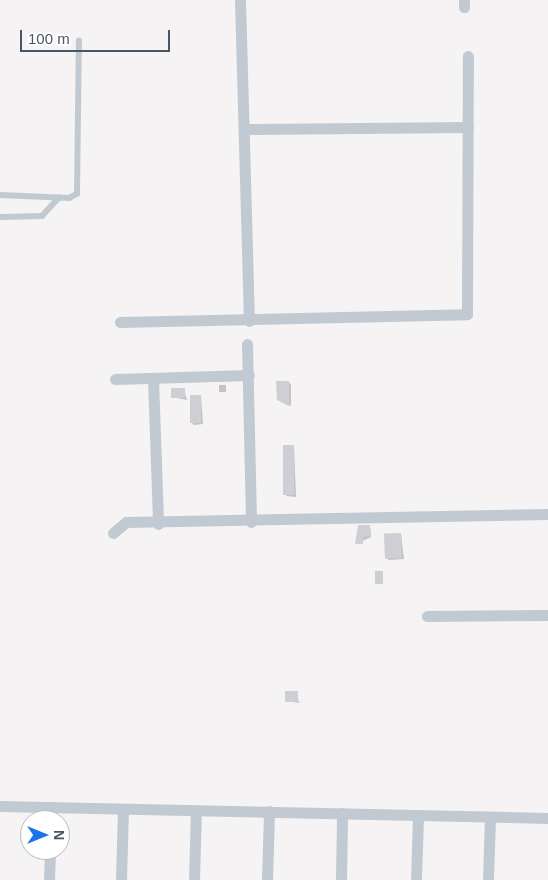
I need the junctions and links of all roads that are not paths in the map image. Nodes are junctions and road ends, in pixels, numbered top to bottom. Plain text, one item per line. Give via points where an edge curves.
1 (240, 0) edge
2 (79, 42) dead end
3 (468, 56) dead end
4 (468, 127) junction
5 (244, 129) junction
6 (0, 195) edge
7 (59, 198) junction
8 (0, 217) edge
9 (249, 321) junction
10 (120, 322) dead end
11 (247, 344) dead end
12 (249, 375) junction
13 (153, 378) junction
14 (115, 379) dead end
15 (548, 514) edge
16 (251, 522) junction
17 (158, 524) junction
18 (113, 533) dead end
19 (548, 615) edge
20 (427, 616) dead end
21 (0, 806) edge
22 (51, 807) junction
23 (122, 809) junction
24 (51, 810) edge
25 (196, 810) junction
26 (269, 811) junction
27 (342, 813) junction
28 (418, 816) junction
29 (490, 818) junction
30 (548, 818) edge
31 (50, 860) edge
32 (49, 880) edge
33 (121, 880) edge
34 (194, 880) edge
35 (267, 880) edge
36 (341, 880) edge
37 (416, 880) edge
38 (488, 880) edge

1 - 5 street
2 - 7 lane via 78,186 74,197
3 - 4 street
4 - 5 street
4 - 9 street via 468,314
5 - 9 street
6 - 7 lane
7 - 8 lane via 42,216
9 - 10 street
11 - 12 street
12 - 13 street
12 - 16 street
13 - 14 street
13 - 17 street
15 - 16 street
16 - 17 street
17 - 18 street via 126,522
19 - 20 street
21 - 22 street
22 - 23 street
22 - 24 street
23 - 25 street
23 - 33 street
25 - 26 street
25 - 34 street
26 - 27 street
26 - 35 street
27 - 28 street
27 - 36 street
28 - 29 street
28 - 37 street
29 - 30 street
29 - 38 street
31 - 32 street

